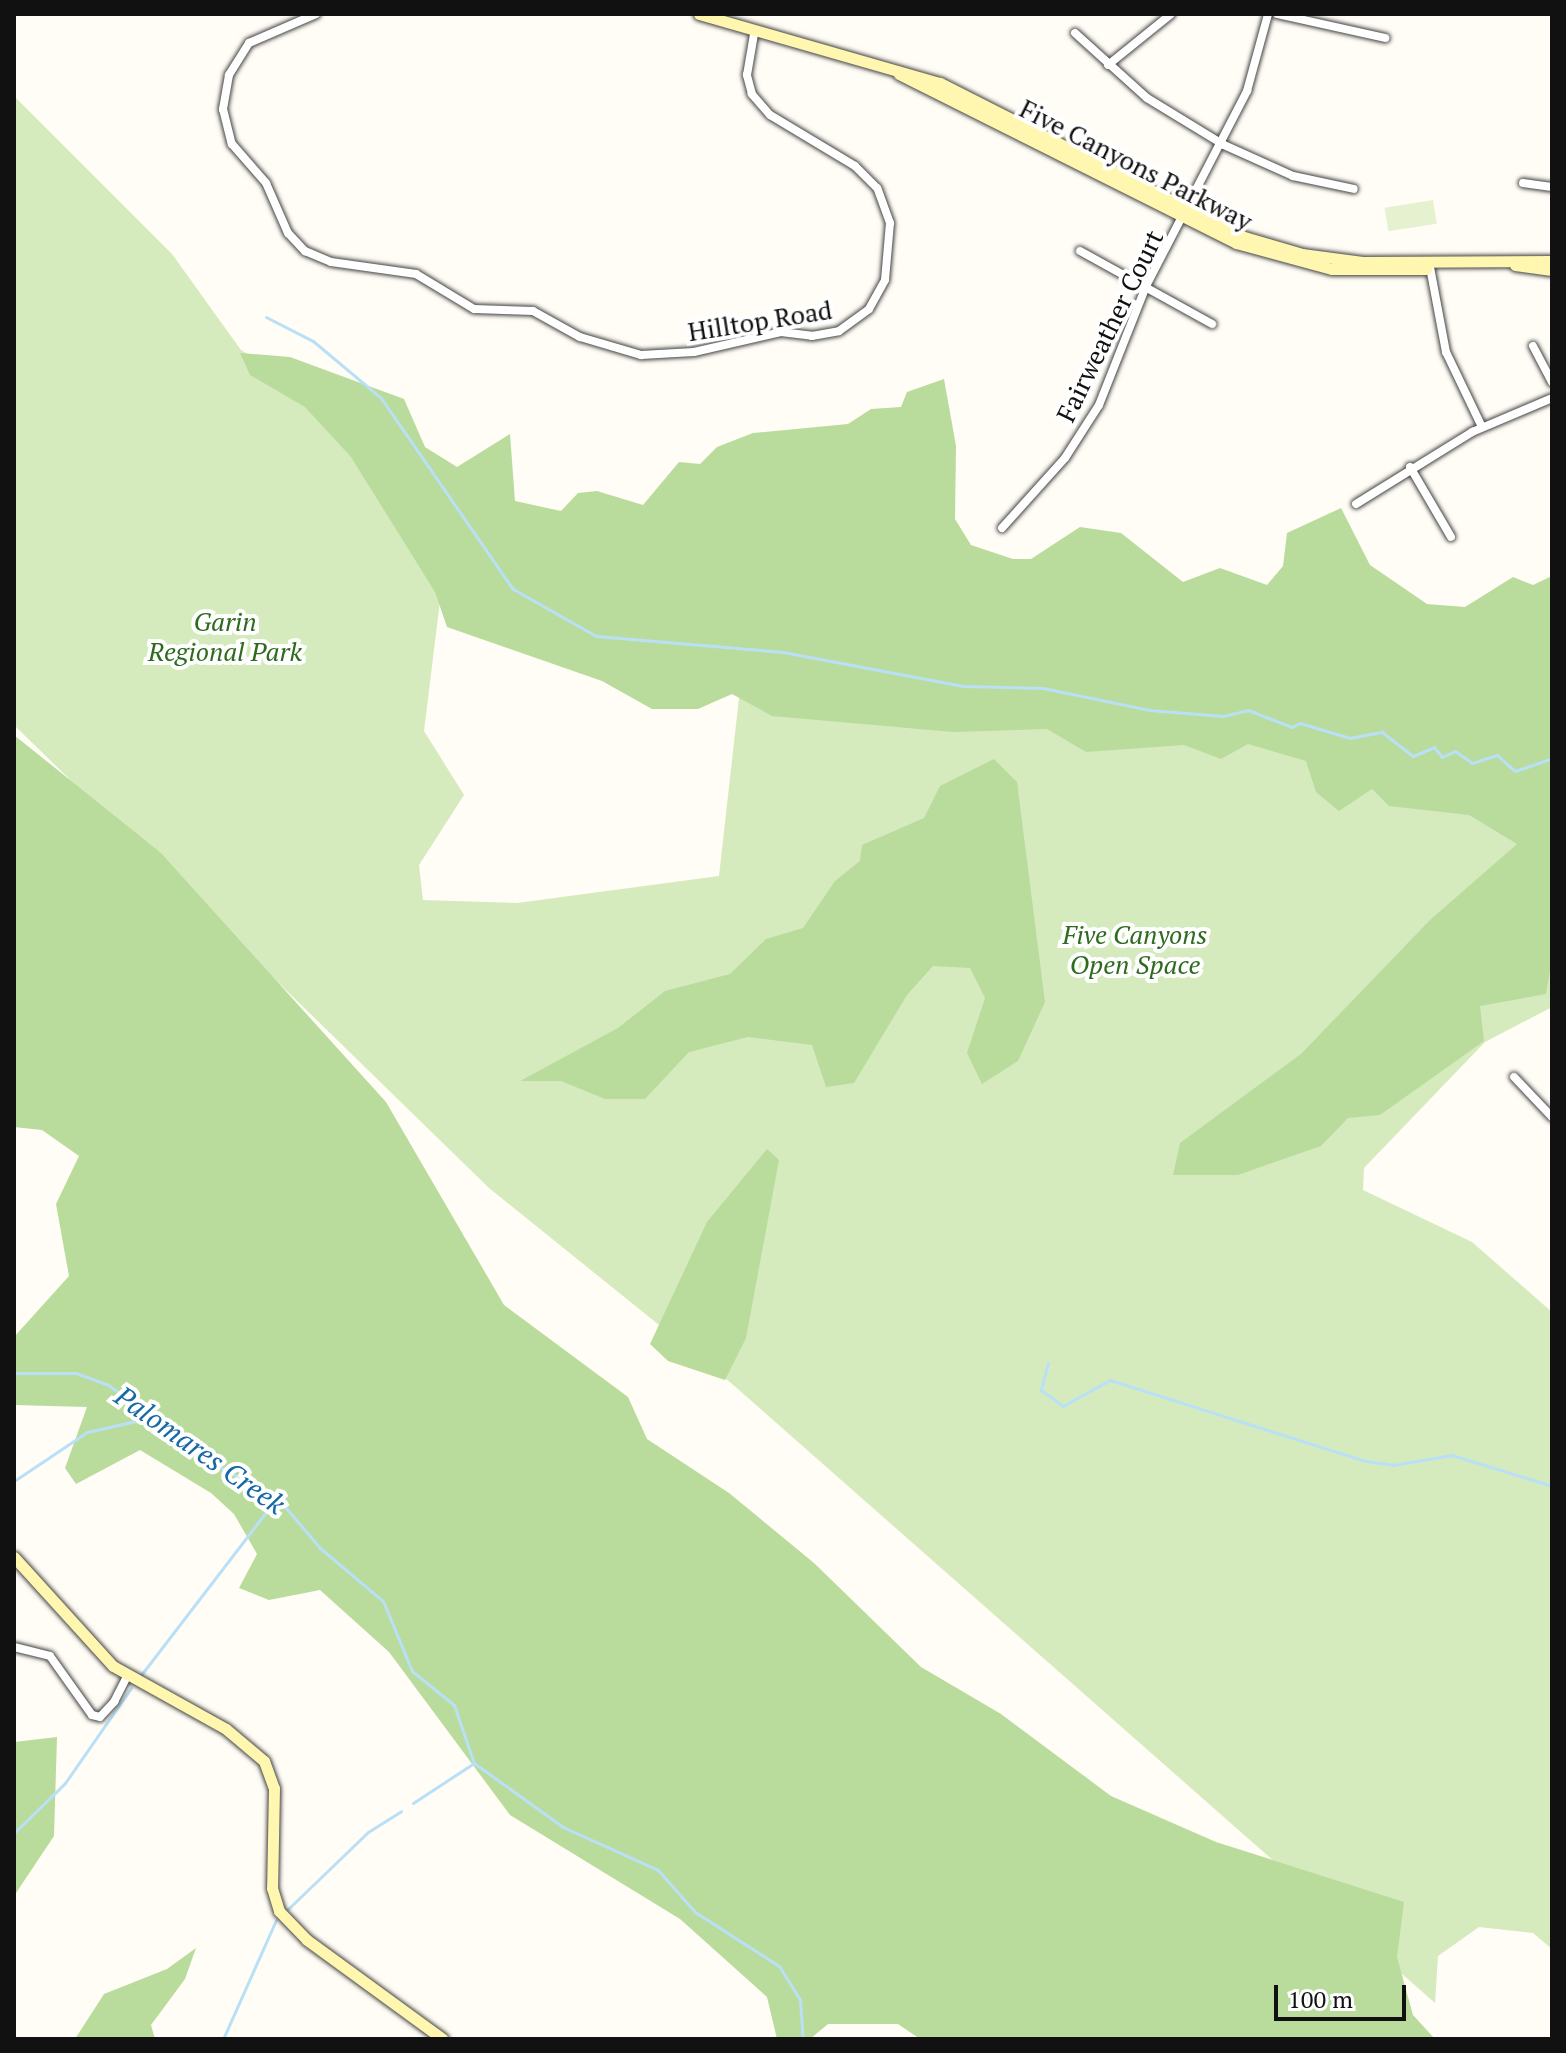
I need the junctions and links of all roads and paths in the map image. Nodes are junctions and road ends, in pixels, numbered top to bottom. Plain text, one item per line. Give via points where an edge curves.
1 (316, 14) edge
2 (699, 14) edge
3 (1171, 14) edge
4 (1268, 14) edge
5 (1277, 14) edge
6 (1075, 33) dead end
7 (754, 34) junction
8 (1385, 38) dead end
9 (1108, 65) junction
10 (1224, 145) junction
11 (1523, 183) dead end
12 (1552, 187) edge
13 (1354, 189) dead end
14 (1186, 216) junction
15 (1080, 251) dead end
16 (1552, 261) edge
17 (1430, 266) junction
18 (1552, 270) edge
19 (1146, 286) junction
20 (1212, 324) dead end
21 (1533, 346) dead end
22 (1552, 382) edge
23 (1552, 398) edge
24 (1482, 427) junction
25 (1410, 467) junction
26 (1356, 504) dead end
27 (1002, 528) dead end
28 (1451, 537) dead end
29 (1514, 1077) dead end
30 (1552, 1117) edge
31 (14, 1557) edge
32 (14, 1647) edge
33 (127, 1677) junction
34 (443, 2039) edge

1 - 7 street, Hilltop Road via 249,43 229,75 223,109 232,144 266,183 288,233 305,251 331,262 416,274 474,309 533,311 580,337 641,355 694,352 781,332 812,336 839,331 859,319 885,280 890,223 877,188 855,166 770,115 752,94 747,75
2 - 7 main road, Five Canyons Parkway
3 - 9 street
4 - 10 street, Fairweather Court via 1247,91
5 - 8 street
6 - 9 street
7 - 14 main road, Five Canyons Parkway via 899,74
9 - 10 street via 1147,98
10 - 13 street via 1293,176
10 - 14 street, Fairweather Court
11 - 12 street
14 - 17 main road, Five Canyons Parkway via 1303,264
14 - 19 street, Fairweather Court
15 - 19 street
16 - 17 main road, Five Canyons Parkway
17 - 18 main road, Five Canyons Parkway via 1510,264
17 - 24 street via 1446,352
19 - 20 street
19 - 27 street, Fairweather Court via 1099,405 1065,458
21 - 22 street
23 - 24 street
24 - 25 street
25 - 26 street
25 - 28 street
29 - 30 street
31 - 33 main road
32 - 33 street via 50,1656 92,1715 100,1717 114,1702
33 - 34 main road via 226,1729 264,1761 274,1788 272,1888 279,1911 307,1940

